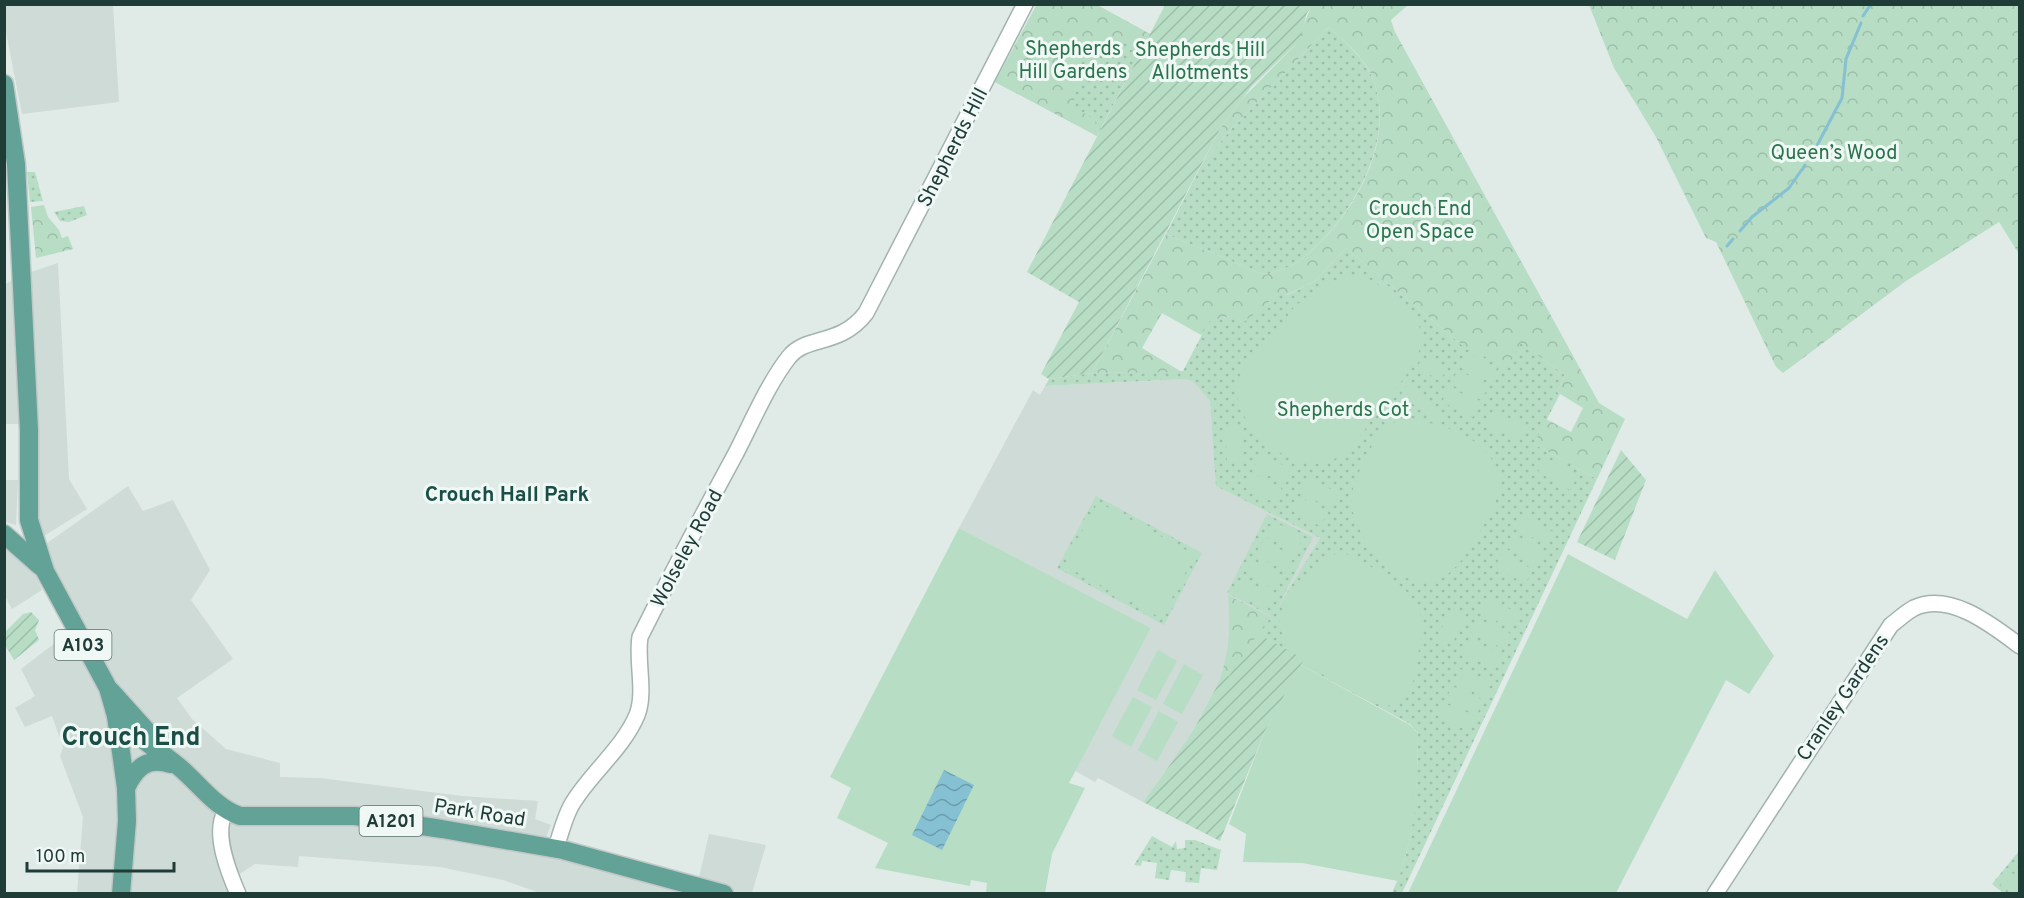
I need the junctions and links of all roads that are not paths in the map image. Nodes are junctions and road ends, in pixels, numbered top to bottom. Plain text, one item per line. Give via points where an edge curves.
1 (1025, 4) edge
2 (4, 84) edge
3 (878, 288) joint
4 (4, 527) edge
5 (4, 534) edge
6 (32, 534) junction
7 (45, 572) junction
8 (2019, 646) edge
9 (108, 688) junction
10 (116, 716) junction
11 (178, 766) junction
12 (126, 788) junction
13 (226, 811) junction
14 (556, 848) junction
15 (121, 894) edge
16 (238, 894) edge
17 (723, 894) edge
18 (1715, 894) edge

1 - 3 street, Shepherds Hill
2 - 6 main road, A103 via 16,164
3 - 14 street, Wolseley Road via 856,326 830,340 798,348 789,357 640,637 638,714 608,761 573,802
4 - 6 main road
5 - 7 main road
6 - 7 main road, A103
7 - 9 main road, A103
8 - 18 street, Cranley Gardens via 1975,615 1943,604 1915,608 1891,625
9 - 10 main road, A103
9 - 11 main road
10 - 11 main road
10 - 12 main road, A103
11 - 12 main road via 149,761 140,766
11 - 13 main road
12 - 15 main road, A103
13 - 14 main road, Park Road / A1201 via 247,816 355,816
13 - 16 street via 221,832
14 - 17 main road, Park Road / A1201

